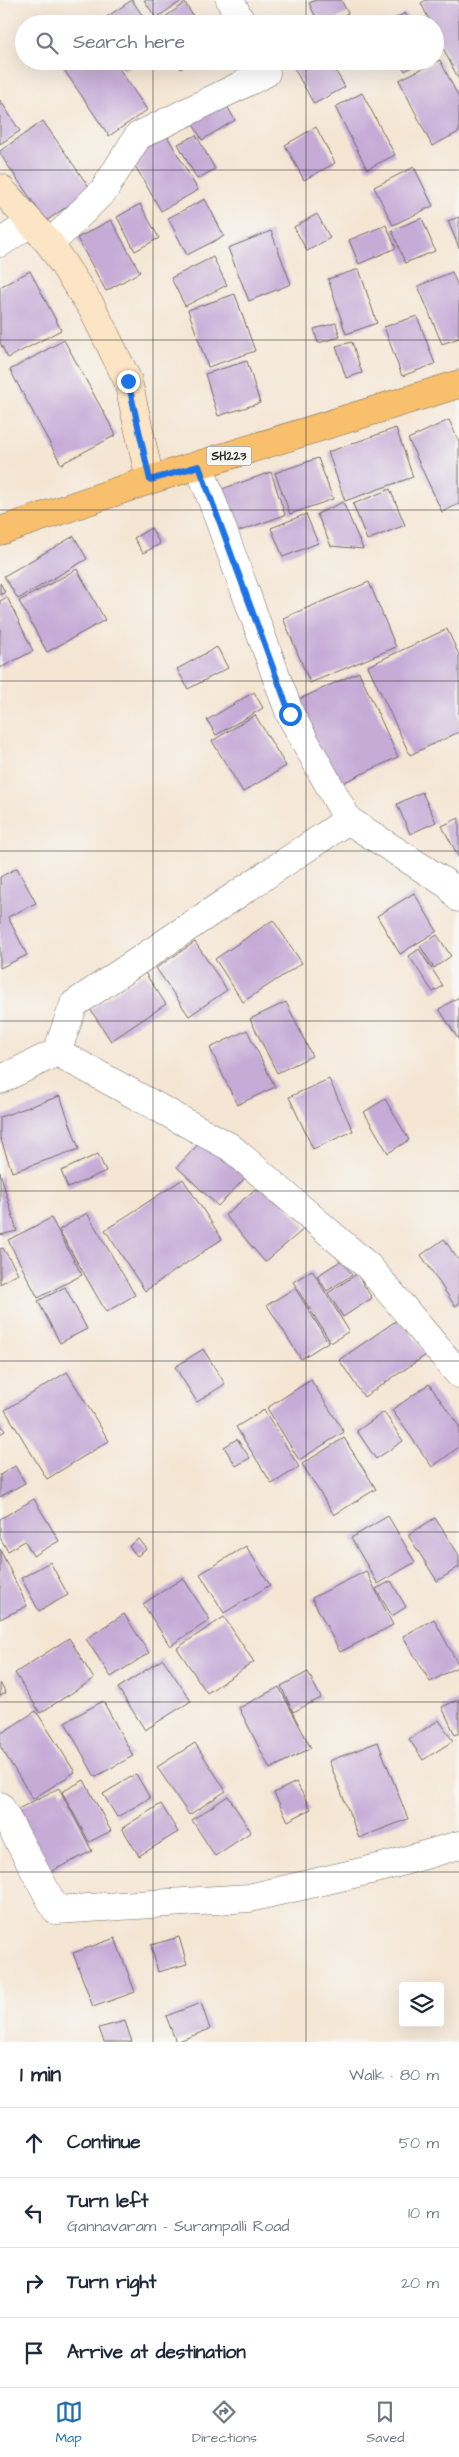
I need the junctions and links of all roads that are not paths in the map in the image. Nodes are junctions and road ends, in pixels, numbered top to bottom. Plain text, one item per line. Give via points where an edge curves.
1 (230, 0) edge
2 (238, 15) edge
3 (264, 70) edge
4 (0, 188) edge
5 (30, 223) junction
6 (0, 243) edge
7 (50, 244) junction
8 (459, 384) edge
9 (199, 466) junction
10 (150, 480) junction
11 (0, 531) edge
12 (348, 820) junction
13 (459, 898) edge
14 (57, 1052) junction
15 (0, 1080) edge
16 (454, 1358) edge
17 (0, 1806) edge
18 (459, 1845) edge

1 - 2 street
3 - 7 street via 266,73 138,136 104,190
4 - 5 street
5 - 6 street
5 - 7 street
7 - 10 street via 92,308 128,381
8 - 9 main road, SH223
9 - 10 main road, SH223
9 - 12 street via 290,714
10 - 11 main road, SH223
12 - 13 street via 450,886
12 - 14 street via 74,1004
14 - 15 street
14 - 16 street via 230,1147 368,1266
17 - 18 street via 56,1910 249,1898 383,1867

